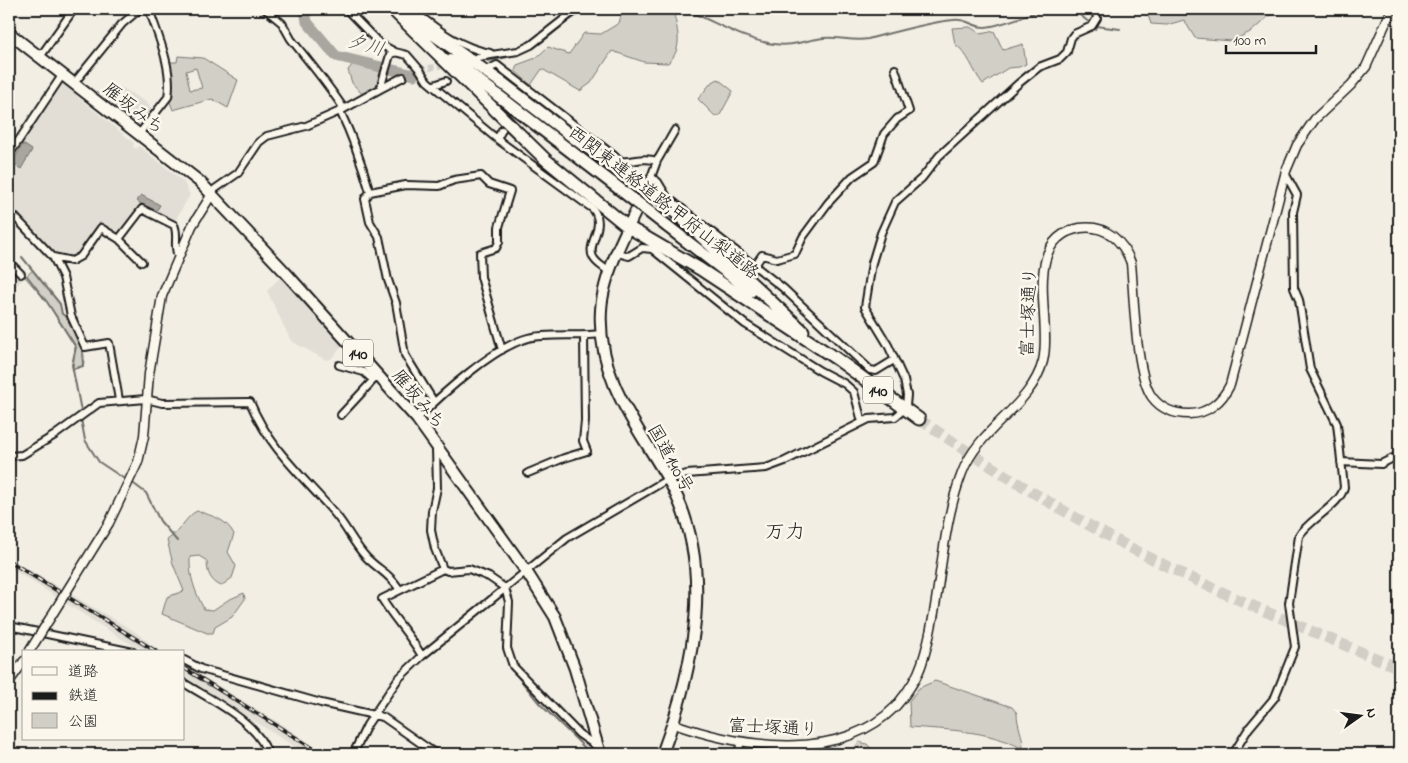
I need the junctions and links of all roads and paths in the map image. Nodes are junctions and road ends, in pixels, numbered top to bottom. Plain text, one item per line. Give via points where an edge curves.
1 (74, 9) edge
2 (140, 9) edge
3 (149, 9) edge
4 (265, 9) edge
5 (411, 9) edge
6 (577, 9) edge
7 (1095, 9) edge
8 (1392, 9) edge
9 (349, 10) edge
10 (395, 10) edge
11 (9, 33) edge
12 (395, 52) junction
13 (496, 54) junction
14 (40, 56) junction
15 (478, 57) dead end
16 (489, 69) dead end
17 (895, 69) dead end
18 (63, 74) junction
19 (403, 77) dead end
20 (446, 81) dead end
21 (75, 82) junction
22 (434, 85) junction
23 (380, 90) junction
24 (342, 110) junction
25 (502, 130) dead end
26 (675, 130) dead end
27 (139, 134) junction
28 (497, 139) junction
29 (9, 154) edge
30 (657, 161) junction
31 (1286, 175) junction
32 (649, 182) junction
33 (370, 192) junction
34 (212, 194) junction
35 (9, 214) edge
36 (628, 227) junction
37 (119, 239) junction
38 (618, 253) junction
39 (178, 256) junction
40 (54, 257) junction
41 (9, 262) edge
42 (142, 262) dead end
43 (756, 266) junction
44 (610, 273) junction
45 (21, 274) dead end
46 (749, 274) dead end
47 (601, 334) junction
48 (584, 336) junction
49 (810, 337) junction
50 (502, 350) junction
51 (838, 360) junction
52 (894, 360) junction
53 (339, 365) dead end
54 (376, 378) junction
55 (146, 399) junction
56 (119, 400) junction
57 (434, 402) junction
58 (906, 406) dead end
59 (900, 413) dead end
60 (341, 415) dead end
61 (417, 419) junction
62 (919, 419) tunnel mouth
63 (862, 422) junction
64 (436, 444) junction
65 (1399, 455) edge
66 (9, 456) edge
67 (1341, 462) junction
68 (528, 473) dead end
69 (668, 479) junction
70 (443, 569) junction
71 (526, 571) junction
72 (505, 588) junction
73 (400, 590) junction
74 (9, 626) edge
75 (30, 650) edge
76 (123, 650) edge
77 (422, 656) junction
78 (185, 661) edge
79 (22, 664) edge
80 (9, 682) edge
81 (185, 684) edge
82 (374, 715) junction
83 (674, 724) junction
84 (741, 741) junction
85 (599, 751) edge
86 (268, 754) edge
87 (353, 754) edge
88 (436, 754) edge
89 (662, 754) edge
90 (738, 754) edge
91 (1233, 754) edge

1 - 14 street
2 - 21 street via 122,24
3 - 27 street via 163,50 169,90 168,97
4 - 24 street via 282,24 317,73 329,84
5 - 13 street via 469,49
6 - 13 street via 531,45 518,51
7 - 52 street via 1097,18 1092,26 1070,38 1067,52 1060,59 1039,67 1019,83 939,156 922,178 895,202 872,263 865,307
8 - 31 street, 富士塚通り via 1366,67 1315,119 1297,146
9 - 12 street via 380,44
10 - 32 highway via 505,85 582,144
10 - 36 highway via 546,160
10 - 49 highway, 西関東連絡道路;甲府山梨道路 / 140, bridge via 509,105
11 - 14 highway, 雁坂みち / 140
12 - 22 street via 407,55 427,81
12 - 23 street via 390,55
13 - 15 street
14 - 18 highway, 雁坂みち / 140
16 - 30 street via 497,65 621,161 641,158
17 - 43 street via 909,111 884,134 874,162 852,177 828,202 795,254 777,259 762,255
18 - 21 highway, 雁坂みち / 140
18 - 29 street
19 - 23 street
20 - 22 street
21 - 27 highway, 雁坂みち / 140
22 - 28 street
23 - 24 street
24 - 33 street
24 - 34 street via 293,130 267,136 259,142 238,173
25 - 28 street
26 - 30 street
27 - 34 highway, 雁坂みち / 140
28 - 44 street via 593,209 598,220 591,252
30 - 32 street
31 - 67 street via 1297,195 1293,212 1294,288 1299,300 1310,369 1337,424
31 - 84 street, 富士塚通り via 1230,385 1220,400 1203,412 1181,414 1168,410 1152,397 1146,387 1131,262 1122,243 1112,234 1091,227 1067,232 1057,240 1048,251 1043,266 1046,331 1042,364 1030,390 982,439 962,473 954,498 936,607 922,663 910,688 878,723 835,743 803,747
32 - 36 highway, 国道140号
32 - 43 street via 658,182 667,197
32 - 49 highway
33 - 50 street via 406,185 439,186 480,176 489,184 510,191 499,227 499,242 496,248 480,253 482,277
33 - 57 street via 365,199 370,222 379,237 405,355
34 - 39 street
34 - 54 highway, 雁坂みち / 140
35 - 40 street
36 - 38 highway, 国道140号
36 - 51 highway via 700,269
37 - 39 street via 142,209 174,225
37 - 40 street via 101,228 82,256 72,261
37 - 42 street
38 - 44 highway, 国道140号
38 - 63 street via 629,256 642,248 652,249 745,324 820,372 845,384 854,392
39 - 55 street via 162,296
40 - 56 street via 63,277 71,316 85,347 109,343
41 - 45 street
43 - 46 street
43 - 52 street via 870,370 876,371
44 - 47 highway, 国道140号 via 603,288
47 - 48 street
47 - 69 highway, 国道140号 via 613,387
48 - 50 street via 529,338
48 - 68 street via 583,441 587,451
49 - 51 highway, 西関東連絡道路;甲府山梨道路 / 140
50 - 57 street
51 - 62 highway, 西関東連絡道路;甲府山梨道路 / 140
52 - 58 street via 904,380
53 - 54 street
54 - 60 street
54 - 61 highway, 雁坂みち / 140
55 - 56 street
55 - 73 street via 162,403 250,402 260,425 280,454 335,514 368,559 391,576
55 - 75 street, bridge via 144,436 138,462 109,523
56 - 66 street via 99,403 22,455
57 - 61 street
59 - 63 street via 895,417
61 - 64 highway, 雁坂みち / 140
63 - 69 street via 766,468 687,474
64 - 70 street via 437,488 431,530
64 - 71 highway, 雁坂みち / 140
65 - 67 street via 1381,464
67 - 91 street via 1343,492 1299,536 1289,603 1295,647 1289,665 1274,698
69 - 71 street via 567,538
69 - 83 highway, 国道140号 via 689,536 697,601 689,668
70 - 72 street via 470,570 490,577
70 - 73 street
71 - 72 street
71 - 85 highway, 雁坂みち / 140 via 565,639
72 - 77 street
72 - 85 street via 509,602 507,648 513,666
73 - 77 street via 382,599
74 - 76 street
77 - 82 street via 398,679
78 - 82 street via 201,669
79 - 80 street
81 - 86 street via 242,721 262,742
82 - 87 street
82 - 88 street via 383,717
83 - 84 street, 富士塚通り via 721,739
83 - 89 highway, 国道140号
84 - 90 street

